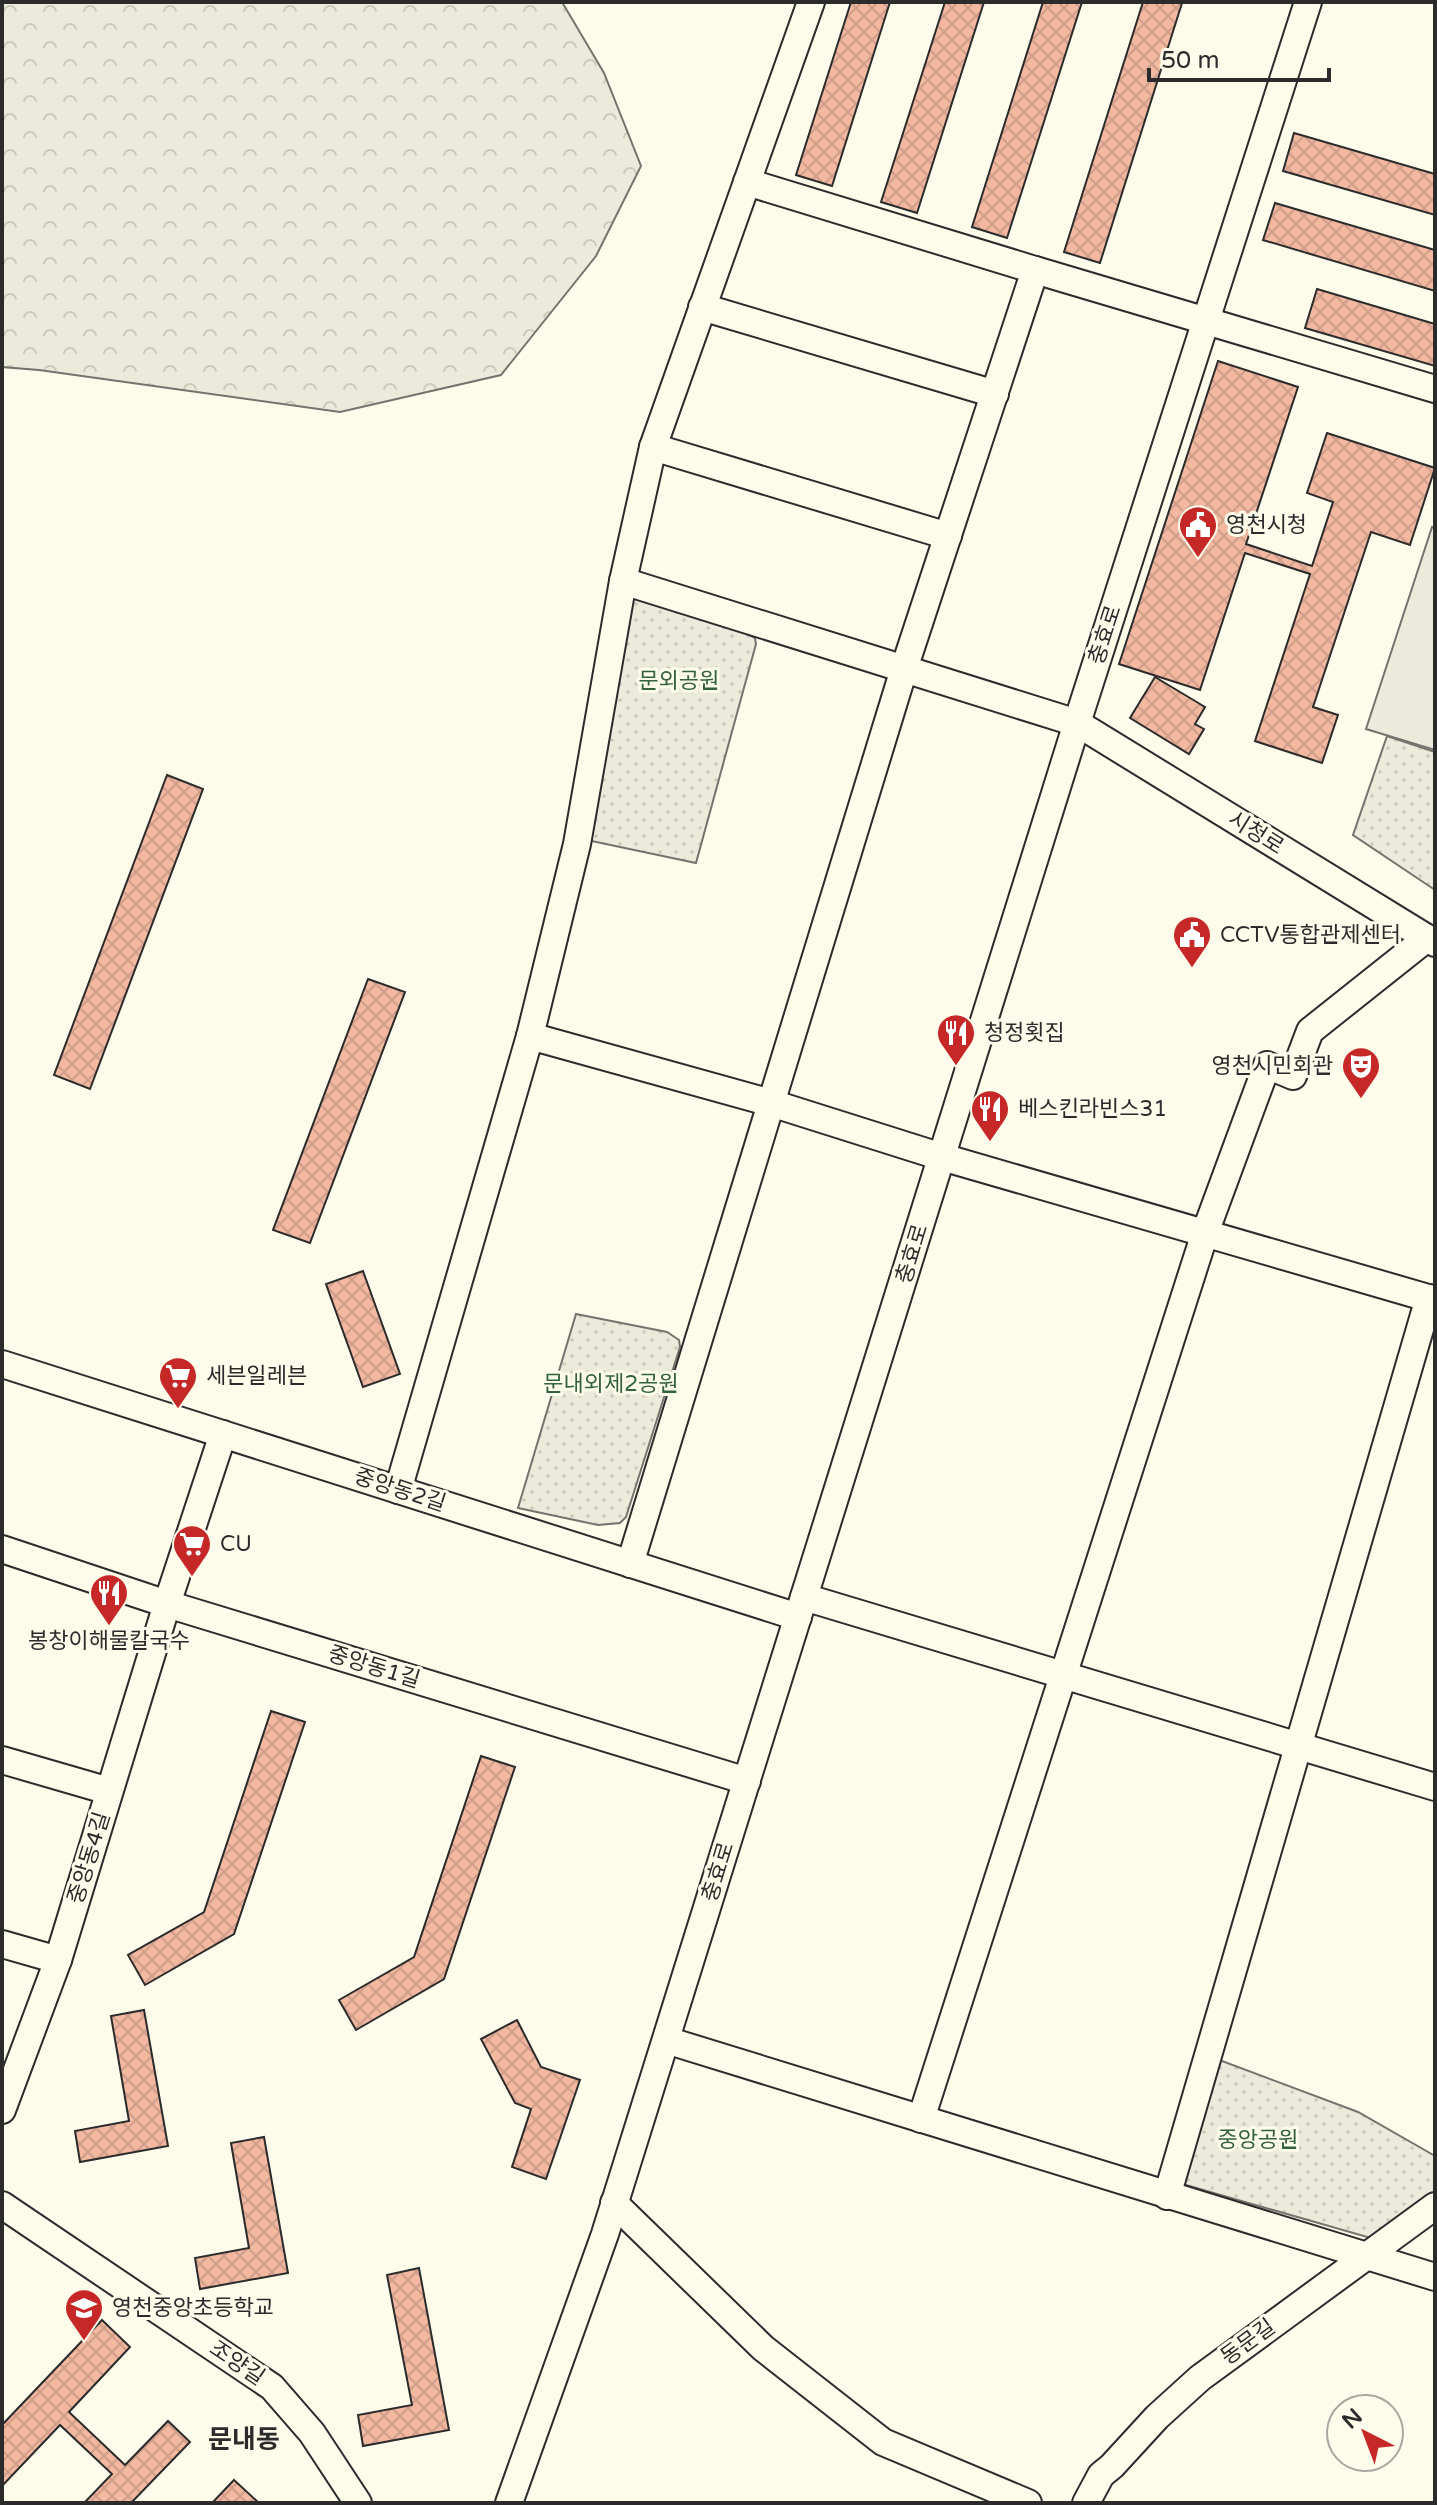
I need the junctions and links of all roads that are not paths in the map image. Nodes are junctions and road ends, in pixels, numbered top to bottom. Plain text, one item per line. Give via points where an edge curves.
1 (811, 2) edge
2 (1308, 2) edge
3 (747, 182) junction
4 (1035, 270) junction
5 (702, 307) junction
6 (1205, 322) junction
7 (1435, 389) edge
8 (995, 394) junction
9 (653, 447) junction
10 (948, 536) junction
11 (623, 581) junction
12 (904, 669) junction
13 (1077, 723) junction
14 (1431, 941) edge
15 (530, 1036) junction
16 (771, 1103) junction
17 (942, 1157) junction
18 (1205, 1233) junction
19 (1432, 1299) edge
20 (2, 1364) edge
21 (223, 1434) junction
22 (398, 1490) junction
23 (2, 1549) edge
24 (630, 1564) junction
25 (167, 1604) junction
26 (801, 1607) junction
27 (1064, 1675) junction
28 (1297, 1745) junction
29 (2, 1760) edge
30 (747, 1781) junction
31 (1435, 1787) edge
32 (109, 1791) junction
33 (2, 1944) edge
34 (58, 1960) junction
35 (666, 2040) junction
36 (2, 2110) edge
37 (921, 2119) junction
38 (1167, 2196) junction
39 (614, 2203) junction
40 (2, 2205) edge
41 (1435, 2206) edge
42 (1365, 2258) junction
43 (1435, 2277) edge
44 (358, 2503) edge
45 (509, 2503) edge
46 (1028, 2503) edge
47 (1086, 2503) edge

1 - 3 street
2 - 6 street, 충효로
3 - 4 street
3 - 5 street
4 - 6 street
4 - 8 street
5 - 8 street
5 - 9 street
6 - 7 street
6 - 13 street, 충효로
8 - 10 street
9 - 10 street
9 - 11 street
10 - 12 street
11 - 12 street, 시청로
11 - 15 street via 577,844
12 - 13 street, 시청로
12 - 16 street
13 - 14 street, 시청로
13 - 17 street, 충효로
14 - 18 street via 1310,1031 1293,1076 1267,1065
15 - 16 street
15 - 22 street
16 - 17 street
16 - 24 street
17 - 18 street
17 - 26 street, 충효로
18 - 19 street
18 - 27 street
19 - 28 street
20 - 21 street, 중앙동2길
21 - 22 street, 중앙동2길
21 - 25 street, 중앙동4길
22 - 24 street, 중앙동2길
23 - 25 street, 중앙동1길
24 - 26 street, 중앙동2길
25 - 30 street, 중앙동1길
25 - 32 street, 중앙동4길
26 - 27 street, 중앙동2길
26 - 30 street, 충효로
27 - 28 street, 중앙동2길
27 - 37 street
28 - 31 street, 중앙동2길
28 - 38 street
29 - 32 street
30 - 35 street, 충효로
32 - 34 street, 중앙동4길
33 - 34 street
34 - 36 street, 중앙동4길
35 - 37 street
35 - 39 street, 충효로
37 - 38 street
38 - 42 street
39 - 45 street, 충효로
39 - 46 street via 763,2348 883,2442
40 - 44 street, 조양길 via 272,2387 312,2433
41 - 42 street, 동문길
42 - 43 street
42 - 47 street, 동문길 via 1200,2378 1101,2475

